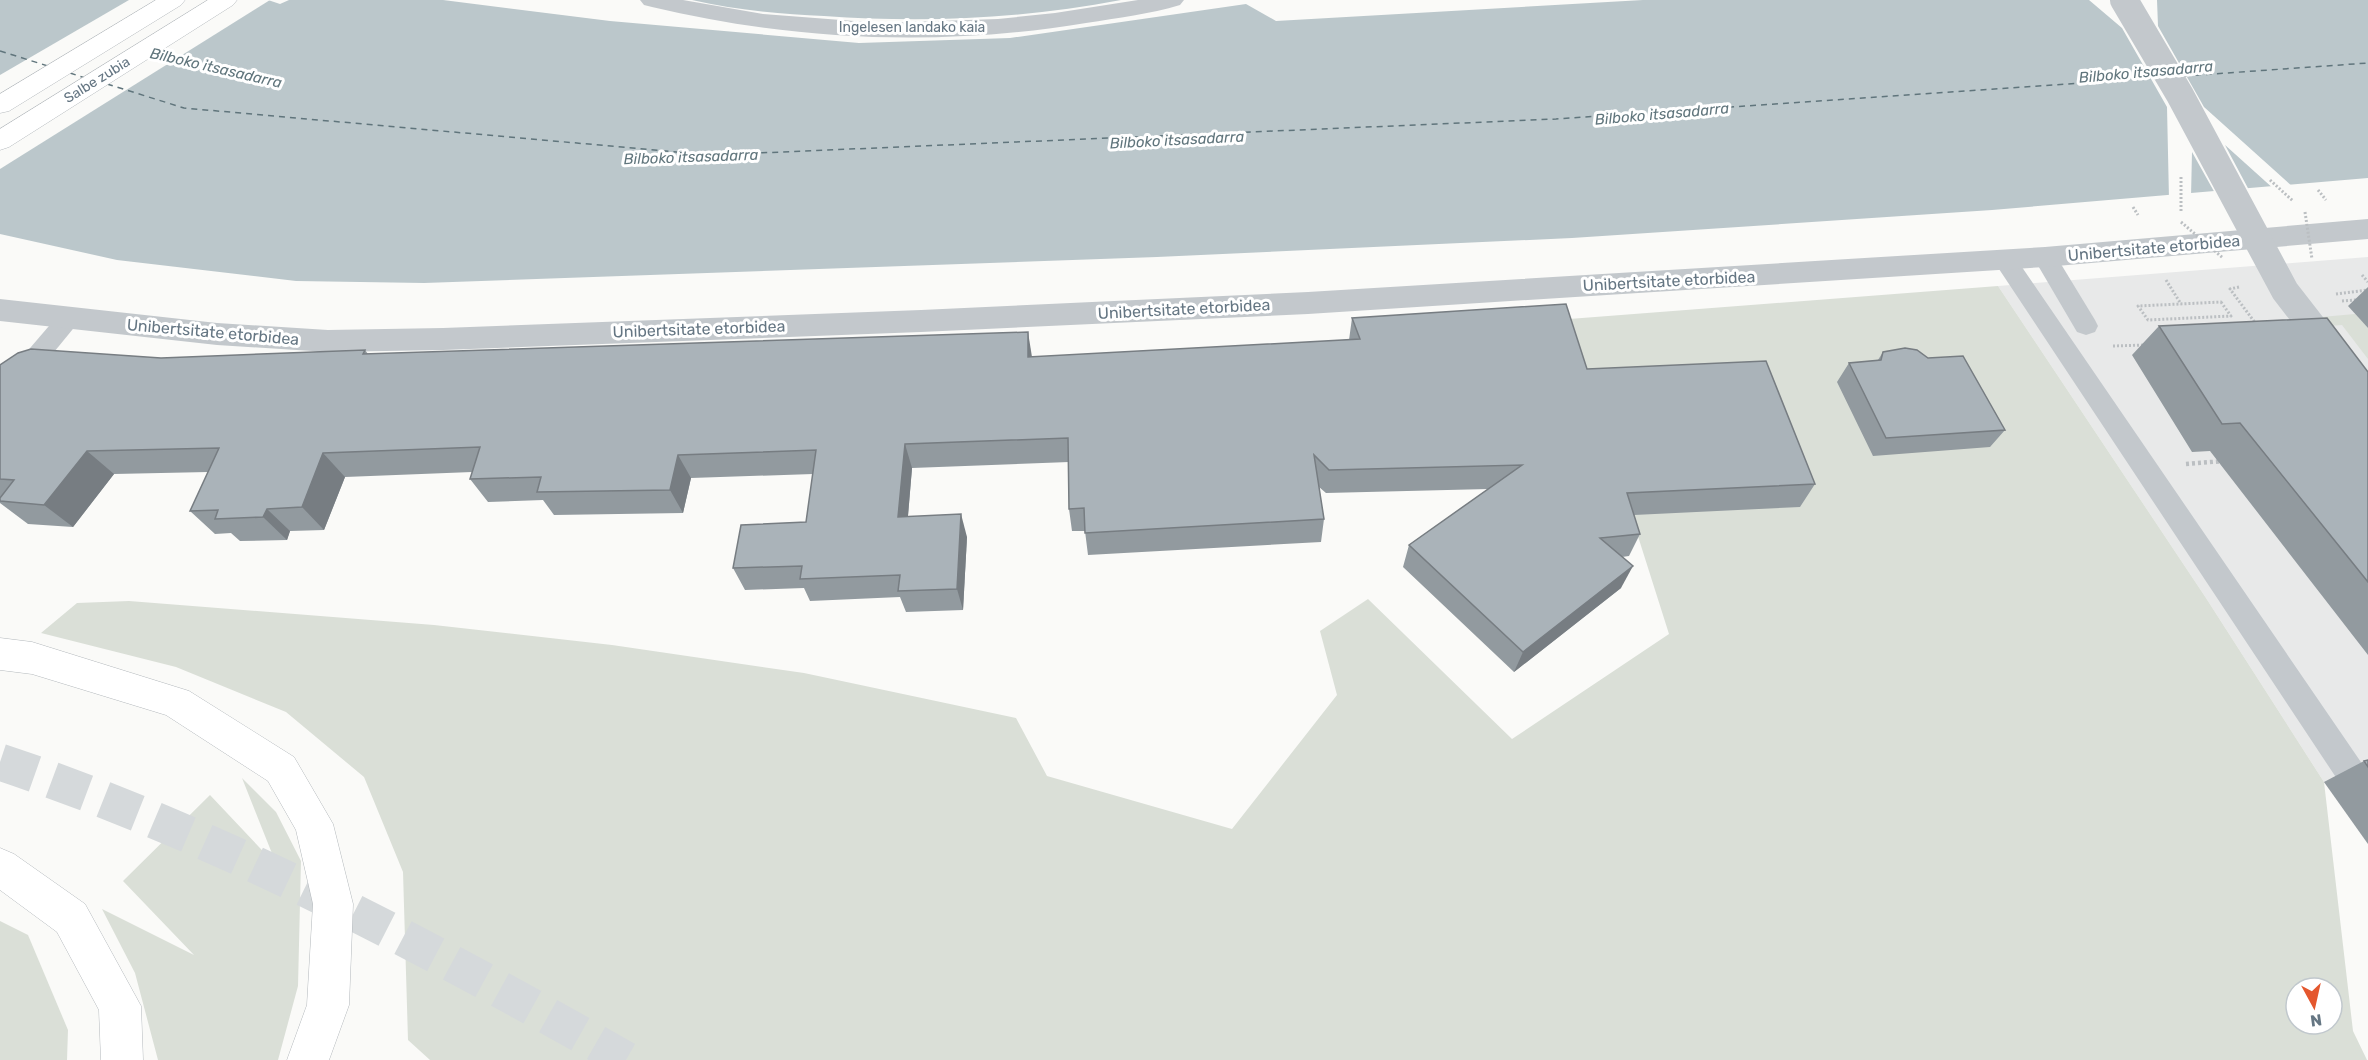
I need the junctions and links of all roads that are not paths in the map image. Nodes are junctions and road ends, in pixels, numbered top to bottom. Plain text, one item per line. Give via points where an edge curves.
1 (173, 0) edge
2 (225, 0) edge
3 (652, 0) edge
4 (1172, 0) edge
5 (2124, 0) edge
6 (0, 105) edge
7 (0, 141) edge
8 (2368, 229) edge
9 (2045, 257) junction
10 (2005, 260) junction
11 (0, 310) edge
12 (69, 318) junction
13 (2086, 326) dead end
14 (2313, 327) edge
15 (0, 400) edge
16 (0, 654) edge
17 (2354, 778) dead end
18 (0, 867) edge
19 (122, 1060) edge
20 (308, 1060) edge

1 - 6 main road, Salbe zubia
2 - 7 main road, Salbe zubia
3 - 4 street, Ingelesen landako kaia via 779,23 875,29 973,29 1072,19
5 - 14 street, bridge via 2180,95 2285,291
8 - 9 street, Unibertsitate etorbidea
9 - 10 street, Unibertsitate etorbidea
9 - 13 lane
10 - 12 street, Unibertsitate etorbidea via 1308,303 442,339 317,340
10 - 17 lane
11 - 12 street, Unibertsitate etorbidea
12 - 15 lane
16 - 20 main road via 32,658 176,702 281,769 314,824 333,904 328,1005
18 - 19 main road via 71,918 120,1006

